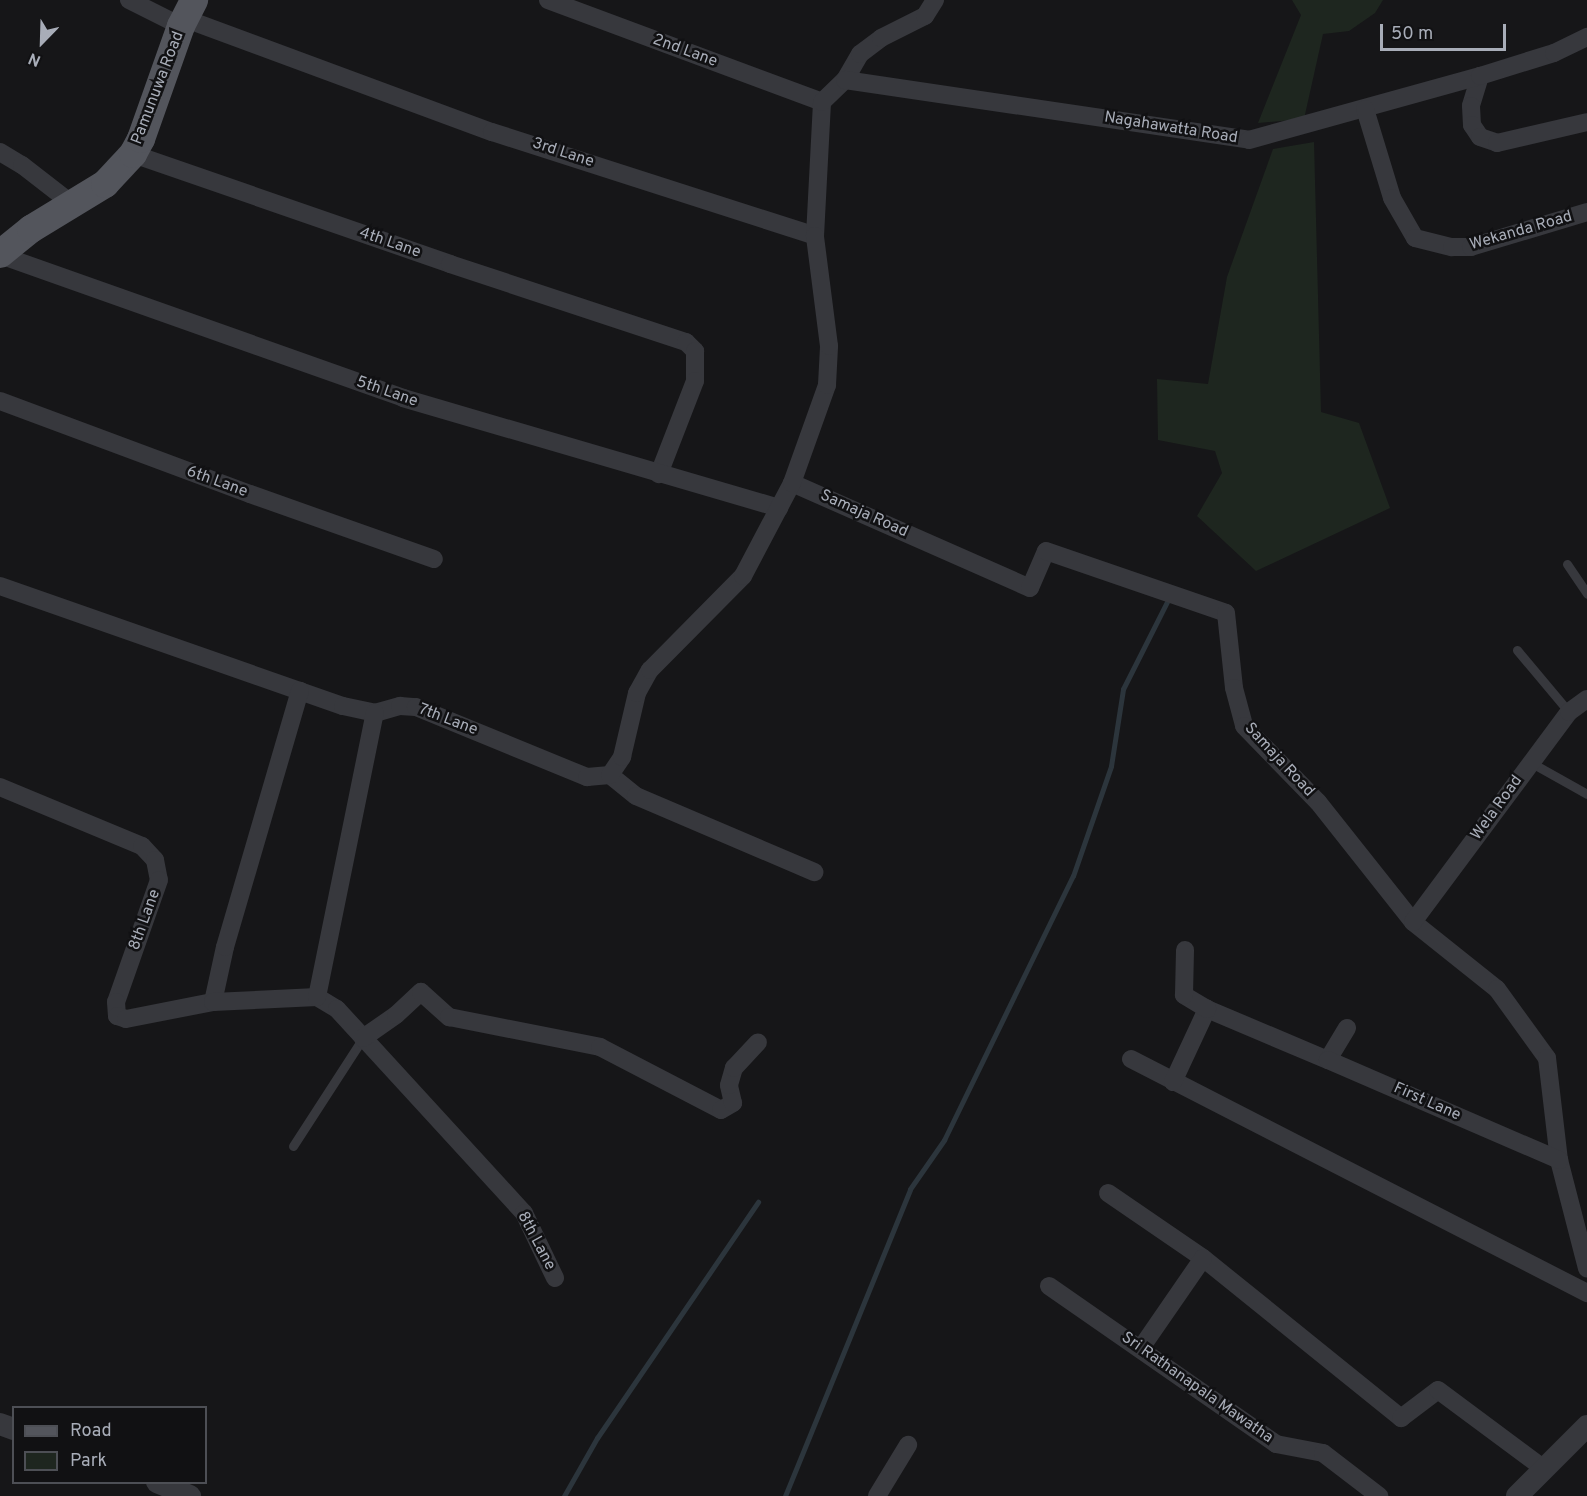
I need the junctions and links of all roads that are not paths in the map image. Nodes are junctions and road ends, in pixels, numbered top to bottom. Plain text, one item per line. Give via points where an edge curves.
1 (129, 0) edge
2 (548, 0) edge
3 (935, 0) edge
4 (187, 15) edge
5 (1587, 37) edge
6 (1480, 76) junction
7 (845, 80) junction
8 (822, 102) junction
9 (1365, 109) junction
10 (1587, 122) edge
11 (0, 152) edge
12 (133, 154) junction
13 (71, 203) junction
14 (1587, 212) edge
15 (815, 236) junction
16 (0, 254) edge
17 (0, 401) edge
18 (658, 474) junction
19 (792, 483) junction
20 (780, 508) junction
21 (435, 559) dead end
22 (1567, 564) dead end
23 (0, 586) edge
24 (1587, 594) edge
25 (1517, 650) dead end
26 (300, 691) junction
27 (1587, 699) edge
28 (375, 712) junction
29 (1569, 712) junction
30 (1530, 762) junction
31 (610, 775) junction
32 (0, 787) edge
33 (1587, 794) edge
34 (814, 872) dead end
35 (1413, 922) junction
36 (1185, 950) dead end
37 (317, 997) junction
38 (213, 1002) junction
39 (1207, 1009) junction
40 (1347, 1028) dead end
41 (363, 1038) junction
42 (758, 1042) dead end
43 (1131, 1059) dead end
44 (1328, 1060) junction
45 (1173, 1082) junction
46 (293, 1146) dead end
47 (1559, 1160) junction
48 (1108, 1193) dead end
49 (1203, 1258) junction
50 (1587, 1268) edge
51 (555, 1278) dead end
52 (1049, 1286) dead end
53 (1587, 1293) edge
54 (1141, 1348) junction
55 (1584, 1435) edge
56 (908, 1445) dead end
57 (1543, 1468) junction
58 (162, 1484) edge
59 (190, 1496) edge
60 (877, 1496) edge
61 (1379, 1496) edge
62 (1517, 1496) edge

1 - 4 street, 3rd Lane
2 - 8 street, 2nd Lane
3 - 7 street via 925,16 880,38 860,54
4 - 12 main road, Pamunuwa Road
4 - 15 street, 3rd Lane via 492,132
5 - 6 street, Nagahawatta Road via 1554,53
6 - 9 street, Nagahawatta Road
6 - 10 street via 1471,106 1472,125 1480,137 1497,143
7 - 8 street
7 - 9 street, Nagahawatta Road via 1249,140
8 - 15 street
9 - 14 street, Wekanda Road via 1392,198 1415,238 1452,247 1471,247
11 - 13 street
12 - 13 main road, Pamunuwa Road via 105,184
12 - 18 street, 4th Lane via 686,342 695,351 695,381
13 - 16 main road, Pamunuwa Road via 31,228
15 - 19 street via 829,346 827,385
16 - 18 street, 5th Lane via 403,398
17 - 21 street, 6th Lane
18 - 20 street, 5th Lane
19 - 20 street
19 - 35 street, Samaja Road via 1030,588 1046,551 1226,613 1234,688 1244,726 1318,802
20 - 31 street via 742,576 650,670 637,693 622,757
22 - 24 lane
23 - 26 street, 7th Lane
25 - 29 lane
26 - 28 street, 7th Lane
26 - 38 street via 225,947
27 - 29 street, Wela Road
28 - 31 street, 7th Lane via 416,707 587,777
28 - 37 street
29 - 30 street, Wela Road
30 - 33 lane
30 - 35 street, Wela Road
31 - 34 street via 636,796
32 - 38 street, 8th Lane via 142,846 155,860 159,880 116,1002 117,1016 126,1019
35 - 47 street, Samaja Road via 1497,989 1547,1058
36 - 39 street, First Lane via 1184,995
37 - 38 street, 8th Lane
37 - 41 street, 8th Lane via 337,1009
39 - 44 street, First Lane
39 - 45 street
40 - 44 street
41 - 42 street via 421,992 449,1017 600,1047 721,1110 733,1103 729,1085 734,1068
41 - 46 lane
41 - 51 street, 8th Lane via 524,1213
43 - 45 street
44 - 47 street, First Lane
45 - 53 street
47 - 50 street, Samaja Road
48 - 49 street
49 - 54 street
49 - 57 street via 1401,1418 1438,1390
52 - 54 street, Sri Rathanapala Mawatha
54 - 61 street, Sri Rathanapala Mawatha via 1276,1444 1323,1454
55 - 57 street
56 - 60 street
57 - 62 street
58 - 59 street

